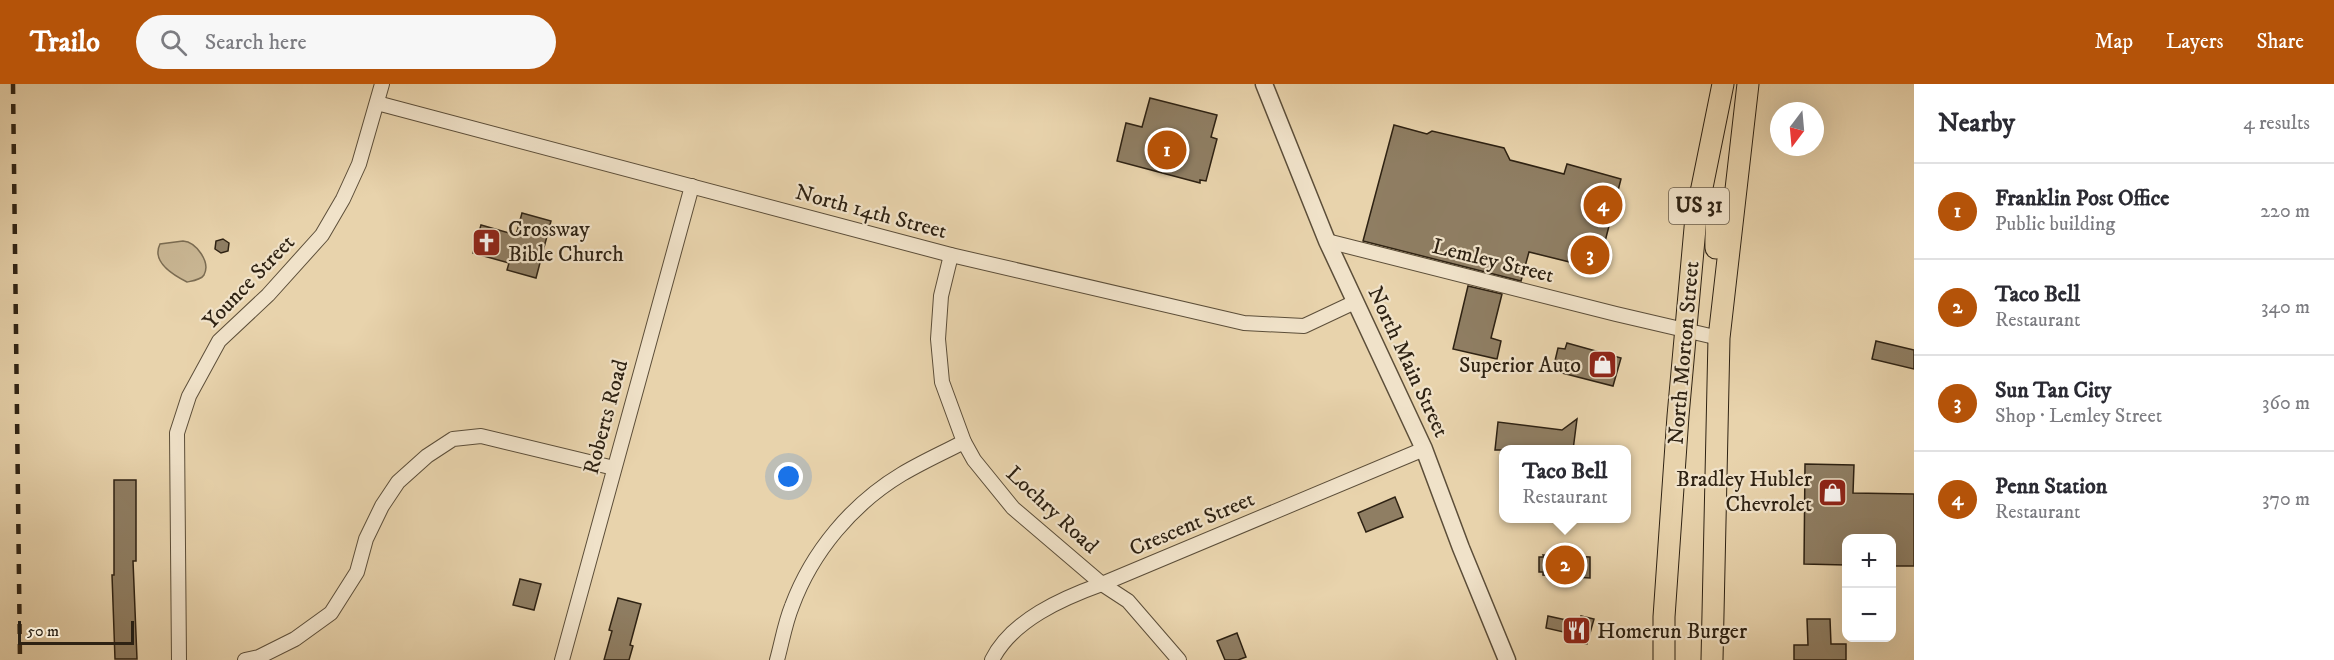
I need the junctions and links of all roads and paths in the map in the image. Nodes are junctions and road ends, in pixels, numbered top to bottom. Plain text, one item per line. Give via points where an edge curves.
1 (382, 84) edge
2 (1264, 84) edge
3 (1723, 84) edge
4 (1748, 84) edge
5 (377, 103) junction
6 (692, 186) junction
7 (1701, 192) junction
8 (1327, 241) junction
9 (951, 255) junction
10 (1727, 269) junction
11 (1355, 302) junction
12 (1685, 330) junction
13 (1719, 338) junction
14 (964, 442) junction
15 (1424, 449) junction
16 (614, 468) junction
17 (1102, 584) junction
18 (180, 660) edge
19 (245, 660) edge
20 (562, 660) edge
21 (777, 660) edge
22 (992, 660) edge
23 (1179, 660) edge
24 (1507, 660) edge
25 (1664, 660) edge
26 (1712, 660) edge

1 - 5 street, Younce Street
2 - 8 street, North Main Street
3 - 7 main road, North Morton Street / US 31
4 - 10 main road, North Morton Street / US 31
5 - 6 street, North 14th Street
5 - 18 street, Younce Street via 358,164 322,235 276,287 219,341 189,396 177,433
6 - 9 street, North 14th Street
6 - 16 street, Roberts Road
7 - 10 main road via 1714,207 1717,258
7 - 12 main road, North Morton Street / US 31
8 - 11 street, North Main Street
8 - 12 street, Lemley Street
9 - 11 street, North 14th Street via 1244,323 1304,326
9 - 14 street, Lochry Road via 941,296 938,339 942,382
10 - 13 main road, North Morton Street / US 31
11 - 15 street, North Main Street
12 - 13 street, Lemley Street
12 - 25 main road, North Morton Street / US 31 via 1665,594
13 - 26 main road, North Morton Street / US 31
14 - 17 street, Lochry Road via 1013,508
14 - 21 street via 902,474 848,516 816,557 803,582 791,607
15 - 17 street, Crescent Street
15 - 24 street, North Main Street
16 - 19 street via 481,436 453,439 398,482 366,538 357,572 331,613 295,639
16 - 20 street, Roberts Road
17 - 22 street, Crescent Street via 1069,596 1026,622
17 - 23 street, Lochry Road via 1128,601

